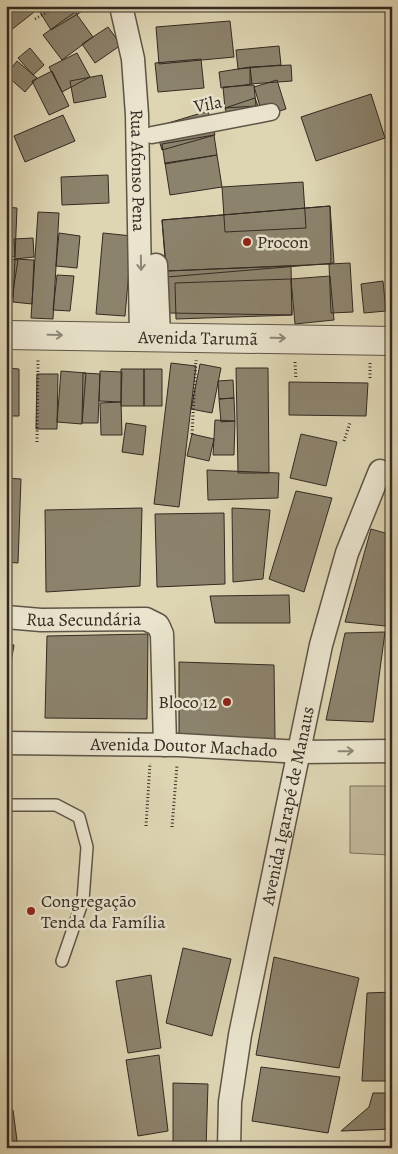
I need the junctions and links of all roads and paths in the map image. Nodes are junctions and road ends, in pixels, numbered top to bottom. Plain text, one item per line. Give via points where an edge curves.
1 (58, 6) edge
2 (121, 6) edge
3 (137, 6) edge
4 (35, 19) dead end
5 (140, 59) junction
6 (271, 112) dead end
7 (152, 134) junction
8 (6, 335) edge
9 (38, 335) junction
10 (150, 336) junction
11 (198, 337) junction
12 (392, 340) edge
13 (350, 423) dead end
14 (192, 434) dead end
15 (344, 441) dead end
16 (38, 442) dead end
17 (380, 471) dead end
18 (6, 617) edge
19 (6, 743) edge
20 (165, 745) junction
21 (392, 751) edge
22 (300, 752) junction
23 (6, 805) edge
24 (146, 826) dead end
25 (172, 827) dead end
26 (62, 961) dead end
27 (228, 1148) edge

1 - 4 path
2 - 5 street, Rua Afonso Pena
3 - 5 street, Rua Afonso Pena
5 - 7 street, Rua Afonso Pena
5 -> 10 street, Rua Afonso Pena via 140,205
6 - 7 street, Vila
7 - 10 street, Rua Afonso Pena
8 - 9 street, Avenida Tarumã
9 -> 10 street, Avenida Tarumã
9 - 16 path
10 - 11 street, Avenida Tarumã
11 -> 12 street, Avenida Tarumã
11 - 14 path
13 - 15 path
17 - 22 street, Avenida Igarapé de Manaus via 347,553 321,645
18 - 20 street, Rua Secundária via 153,620 162,634
19 - 20 street, Avenida Doutor Machado
20 - 22 street, Avenida Doutor Machado
20 - 24 path
20 - 25 path
22 -> 21 street, Avenida Doutor Machado
22 - 27 street, Avenida Igarapé de Manaus via 240,1035 230,1102
23 - 26 lane via 56,805 78,817 87,847 83,900

